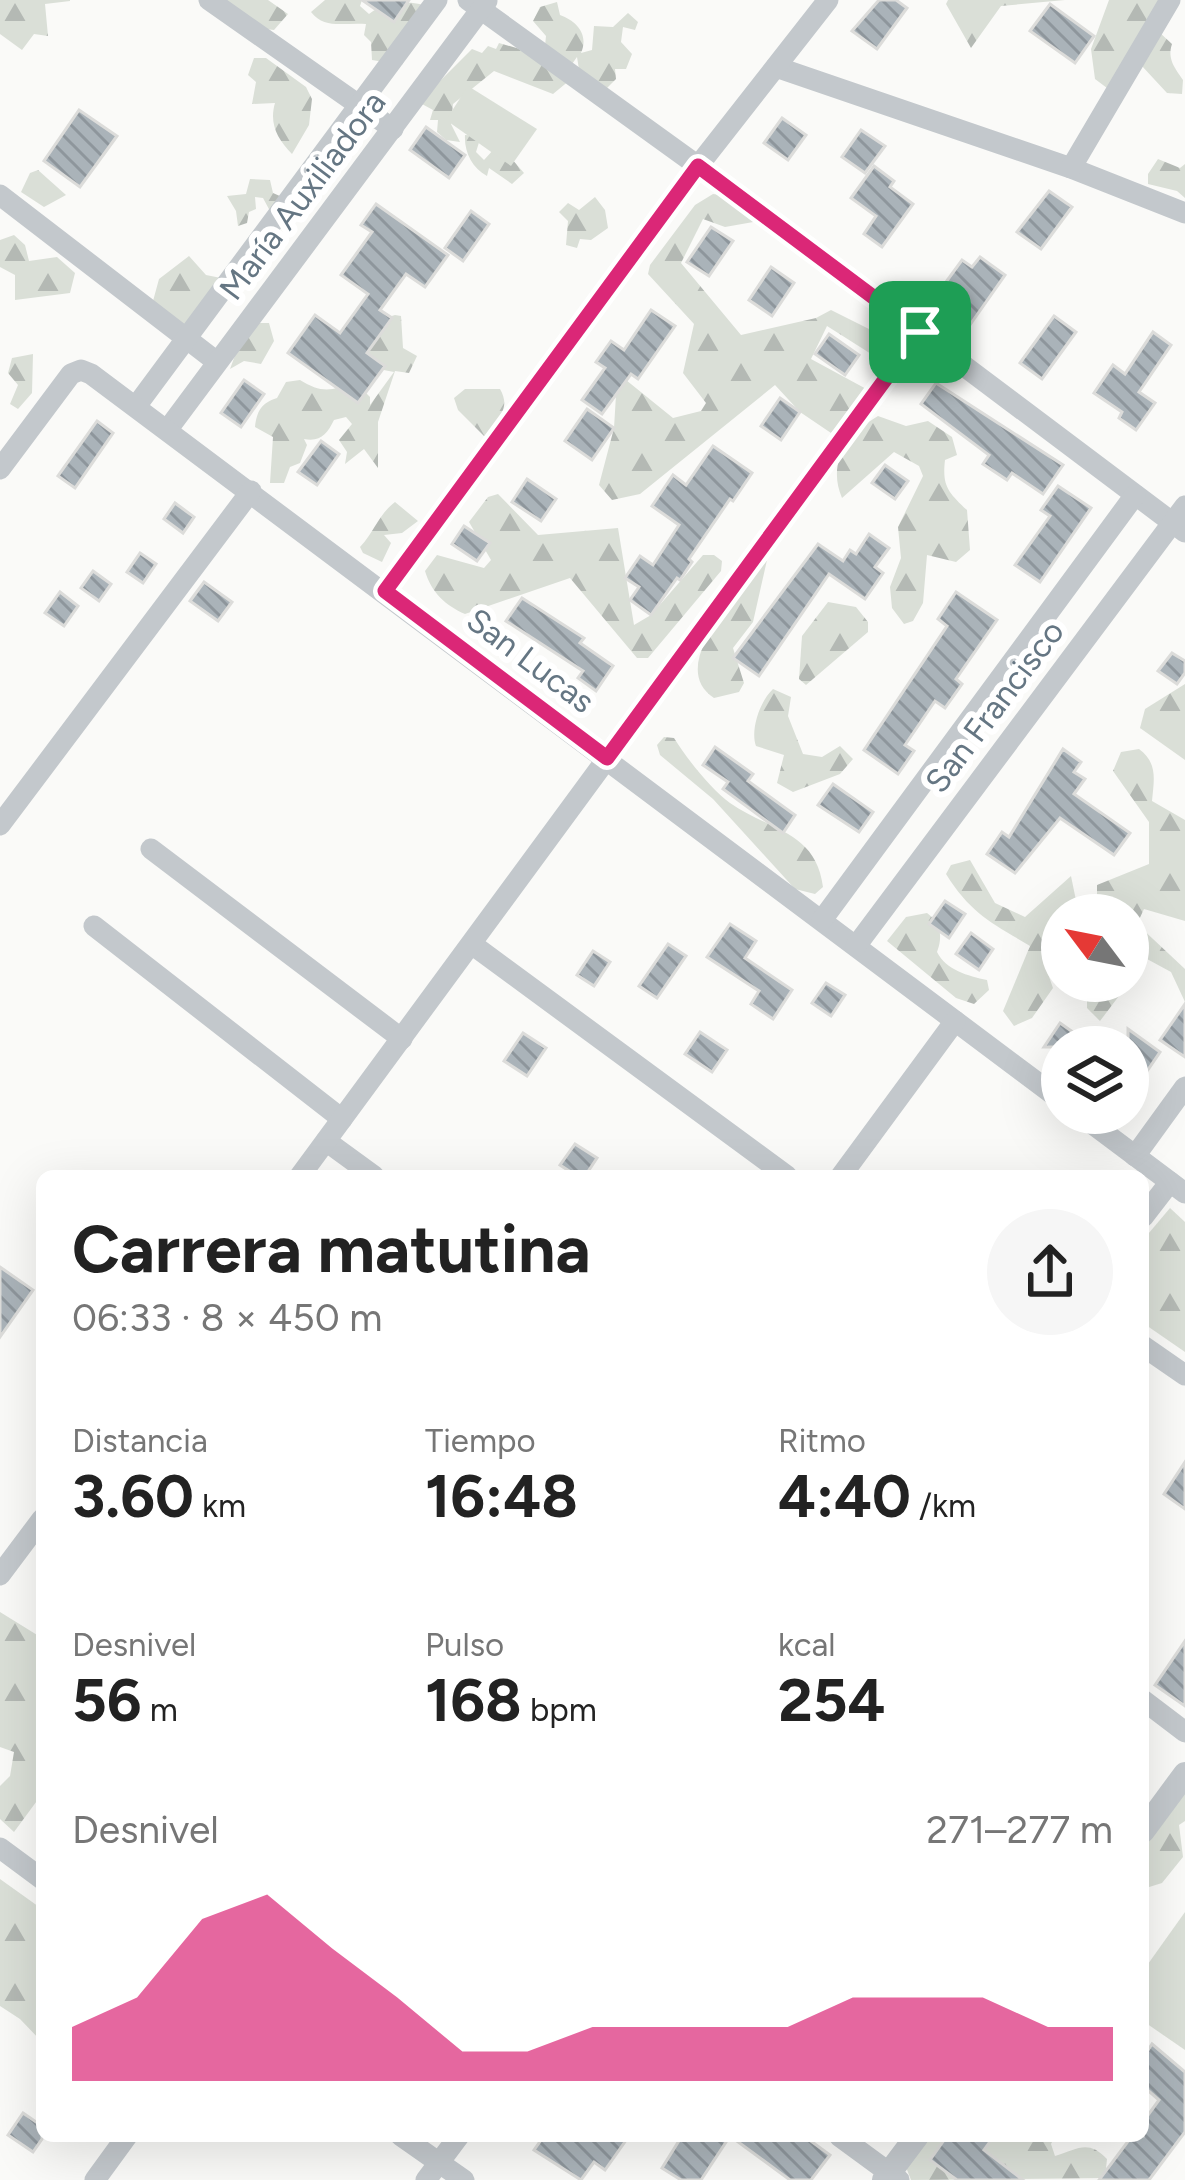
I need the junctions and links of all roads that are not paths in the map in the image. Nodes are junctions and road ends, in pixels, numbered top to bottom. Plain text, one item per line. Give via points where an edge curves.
1 (209, 0) edge
2 (437, 0) edge
3 (828, 0) edge
4 (1170, 0) edge
5 (479, 3) edge
6 (776, 67) junction
7 (359, 105) junction
8 (393, 129) junction
9 (698, 166) junction
10 (1071, 168) junction
11 (0, 195) edge
12 (1185, 213) edge
13 (920, 332) junction
14 (185, 339) junction
15 (217, 362) junction
16 (137, 405) junction
17 (168, 428) junction
18 (0, 469) edge
19 (251, 491) junction
20 (1136, 496) junction
21 (1181, 520) edge
22 (385, 591) junction
23 (607, 758) junction
24 (0, 825) edge
25 (152, 849) dead end
26 (822, 920) junction
27 (94, 926) dead end
28 (473, 945) junction
29 (856, 946) junction
30 (955, 1021) junction
31 (402, 1039) junction
32 (1041, 1085) edge
33 (1185, 1087) edge
34 (342, 1119) junction
35 (1106, 1134) edge
36 (326, 1141) junction
37 (1135, 1156) junction
38 (304, 1170) edge
39 (366, 1170) edge
40 (779, 1170) edge
41 (846, 1170) edge
42 (1177, 1187) edge
43 (1149, 1212) edge
44 (1149, 1350) edge
45 (1185, 1375) edge
46 (36, 1530) edge
47 (0, 1575) edge
48 (1149, 1705) edge
49 (1185, 1732) edge
50 (1185, 1774) edge
51 (1149, 1823) edge
52 (0, 1848) edge
53 (36, 1875) edge
54 (123, 2142) edge
55 (406, 2142) edge
56 (454, 2142) edge
57 (846, 2142) edge
58 (913, 2142) edge
59 (432, 2171) edge
60 (891, 2178) edge
61 (95, 2180) edge
62 (464, 2180) edge

1 - 7 street
2 - 7 street, María Auxiliadora
3 - 6 street
4 - 10 street
5 - 8 street, María Auxiliadora
5 - 9 street
6 - 9 street
6 - 10 street
7 - 8 street
7 - 14 street, María Auxiliadora
8 - 15 street, María Auxiliadora
9 - 13 street
9 - 22 street
10 - 12 street
11 - 14 street
13 - 20 street
13 - 23 street
14 - 15 street
14 - 16 street, María Auxiliadora
15 - 17 street, María Auxiliadora
16 - 17 street, San Lucas
16 - 18 street, San Lucas via 91,374 71,374
17 - 19 street, San Lucas
19 - 22 street, San Lucas
19 - 24 street
20 - 21 street
20 - 26 street, San Francisco
21 - 29 street, San Francisco
22 - 23 street, San Lucas
23 - 26 street, San Lucas
23 - 28 street
25 - 31 street
26 - 29 street, San Lucas
27 - 34 street
28 - 31 street
28 - 40 street
29 - 30 street, San Lucas
30 - 32 street, San Lucas
30 - 41 street
31 - 34 street
33 - 37 street
34 - 36 street
35 - 37 street
36 - 38 street
36 - 39 street
37 - 42 street
42 - 43 street
44 - 45 street
46 - 47 street
48 - 49 street
50 - 51 street
52 - 53 street
54 - 61 street
55 - 59 street
56 - 59 street
57 - 60 street
58 - 60 street
59 - 62 street

